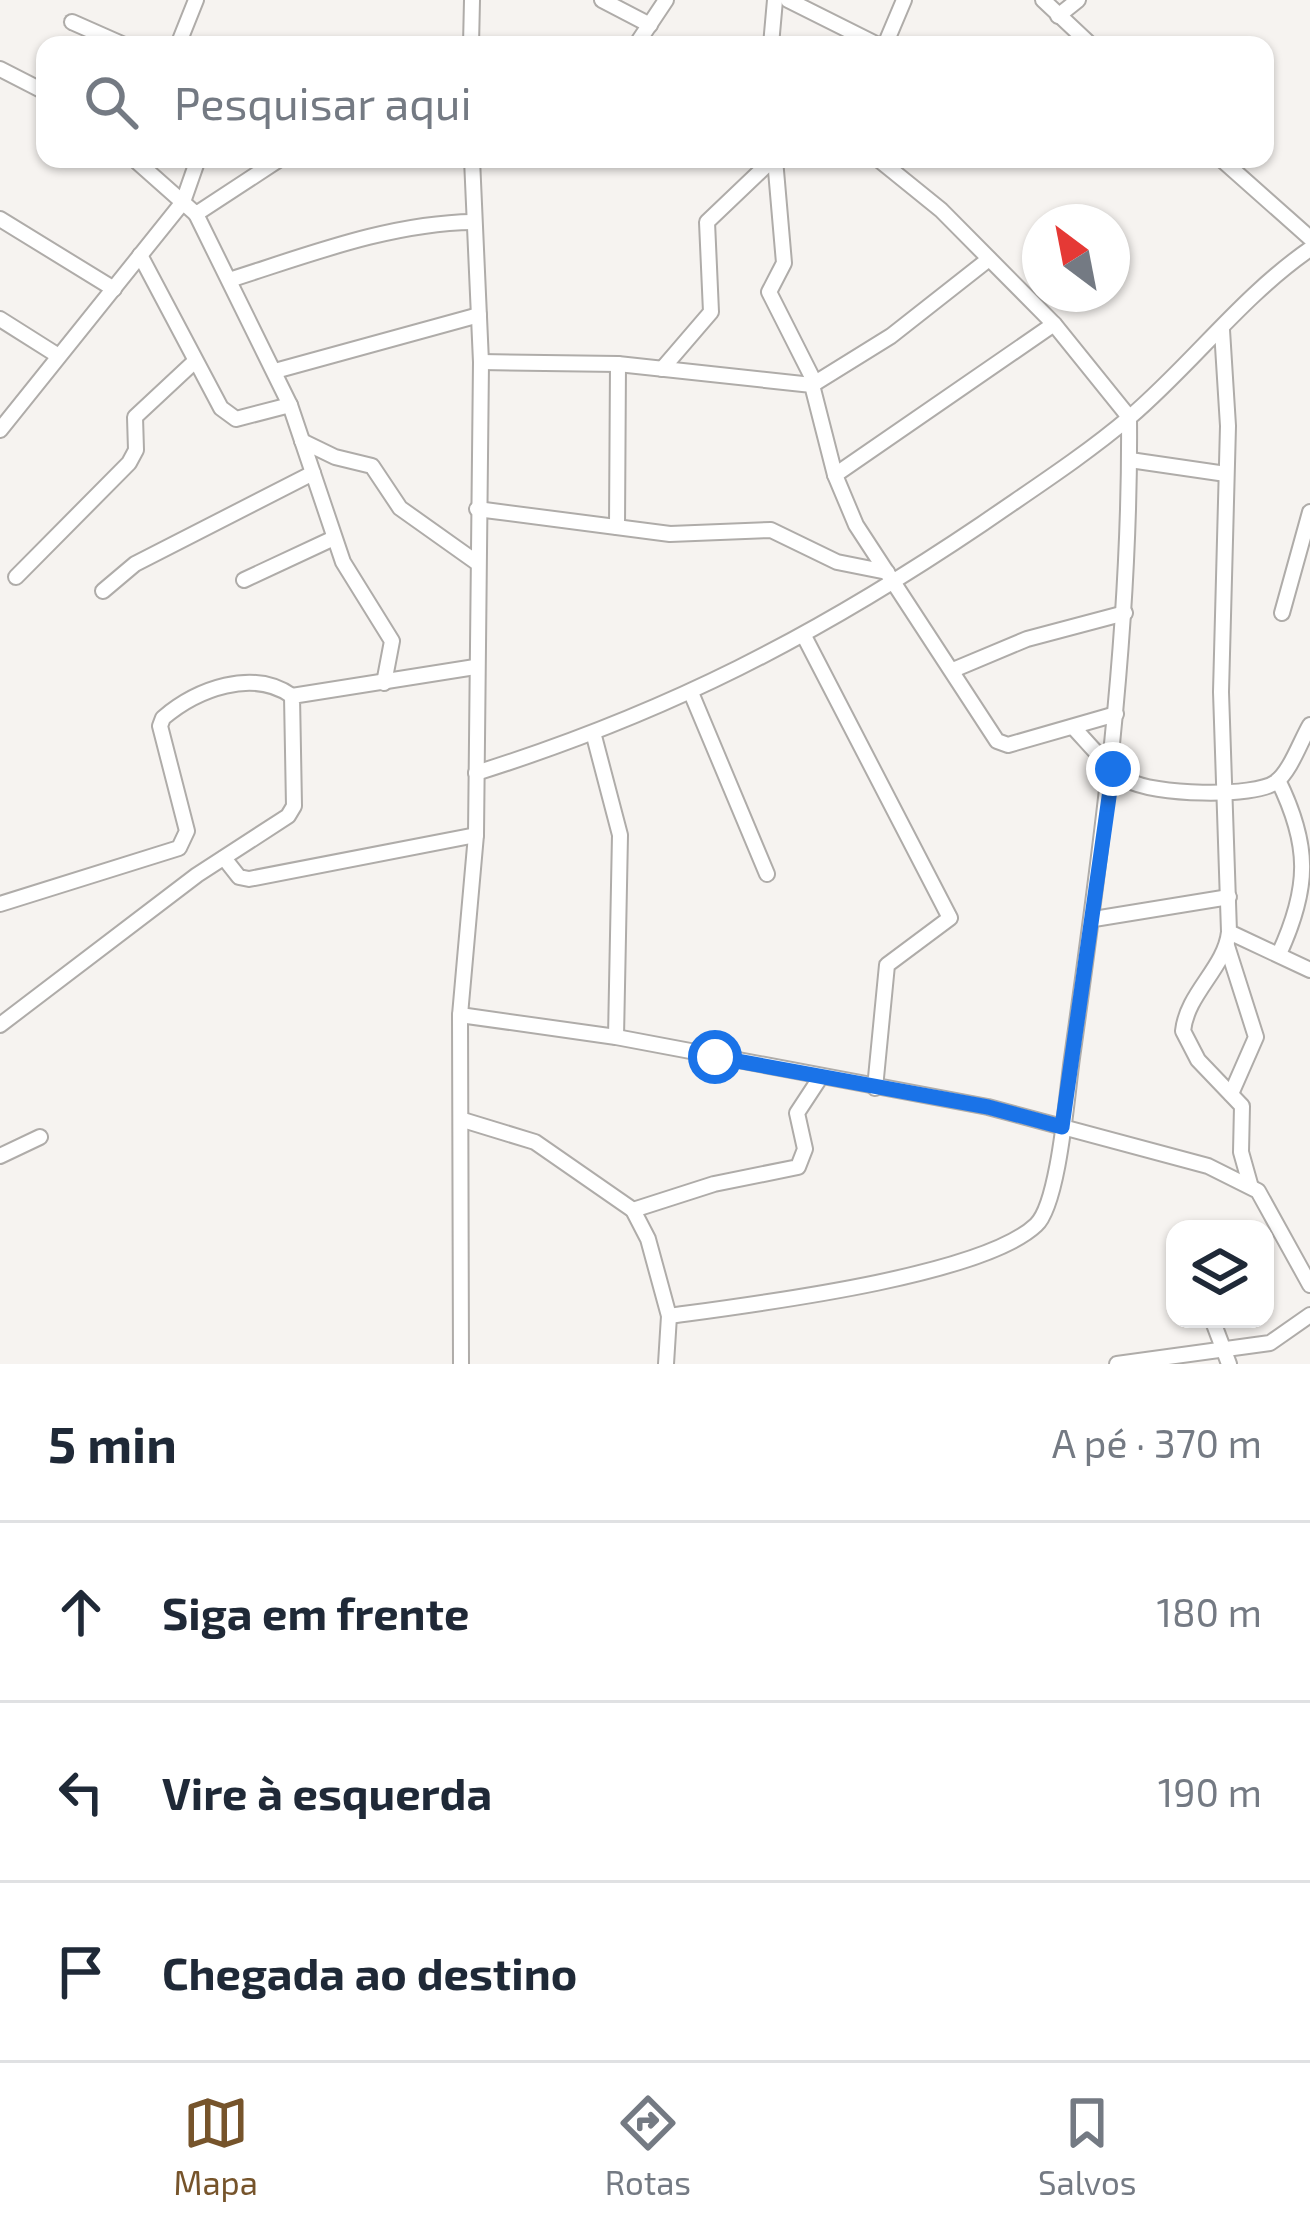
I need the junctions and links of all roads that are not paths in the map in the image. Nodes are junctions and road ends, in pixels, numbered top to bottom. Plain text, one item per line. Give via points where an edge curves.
1 (196, 0) edge
2 (472, 0) edge
3 (602, 0) edge
4 (666, 0) edge
5 (775, 0) edge
6 (788, 0) edge
7 (904, 0) edge
8 (1043, 0) edge
9 (1078, 0) edge
10 (1058, 16) junction
11 (72, 22) dead end
12 (650, 25) junction
13 (104, 36) edge
14 (182, 36) edge
15 (471, 36) edge
16 (642, 36) edge
17 (773, 36) edge
18 (863, 36) edge
19 (886, 36) edge
20 (1081, 36) edge
21 (0, 69) edge
22 (36, 87) edge
23 (144, 168) edge
24 (195, 168) edge
25 (266, 168) edge
26 (472, 168) edge
27 (764, 168) edge
28 (775, 168) edge
29 (888, 168) edge
30 (1231, 168) edge
31 (183, 202) junction
32 (196, 214) junction
33 (0, 219) edge
34 (473, 222) junction
35 (1310, 238) edge
36 (1310, 249) edge
37 (140, 255) junction
38 (989, 259) junction
39 (229, 280) junction
40 (114, 289) junction
41 (479, 315) junction
42 (0, 320) edge
43 (1054, 324) junction
44 (1222, 330) junction
45 (57, 355) junction
46 (194, 362) junction
47 (481, 362) junction
48 (618, 364) junction
49 (662, 369) junction
50 (275, 371) junction
51 (814, 384) junction
52 (290, 405) junction
53 (1130, 417) junction
54 (0, 430) edge
55 (302, 441) junction
56 (1130, 460) junction
57 (313, 473) junction
58 (1226, 474) junction
59 (835, 475) junction
60 (477, 509) junction
61 (1310, 512) edge
62 (617, 527) junction
63 (334, 538) junction
64 (476, 562) junction
65 (16, 577) dead end
66 (892, 577) junction
67 (244, 580) dead end
68 (103, 591) dead end
69 (1125, 614) junction
70 (1282, 614) dead end
71 (804, 636) junction
72 (476, 667) junction
73 (953, 670) junction
74 (384, 683) junction
75 (692, 695) junction
76 (292, 696) junction
77 (1116, 714) junction
78 (1310, 725) edge
79 (1073, 727) junction
80 (594, 736) junction
81 (1113, 769) junction
82 (476, 772) junction
83 (1278, 780) junction
84 (1224, 791) junction
85 (476, 835) junction
86 (179, 848) junction
87 (224, 858) junction
88 (767, 874) dead end
89 (197, 875) junction
90 (1229, 897) junction
91 (0, 904) edge
92 (1094, 919) junction
93 (1228, 939) junction
94 (1279, 954) junction
95 (1310, 970) edge
96 (460, 1015) junction
97 (0, 1025) edge
98 (616, 1037) junction
99 (820, 1078) junction
100 (874, 1088) junction
101 (1231, 1094) junction
102 (463, 1120) junction
103 (1062, 1127) junction
104 (40, 1137) dead end
105 (0, 1156) edge
106 (1250, 1184) junction
107 (633, 1210) junction
108 (1310, 1285) edge
109 (1310, 1315) edge
110 (669, 1316) junction
111 (1215, 1328) edge
112 (1227, 1359) edge
113 (461, 1364) edge
114 (666, 1364) edge
115 (1117, 1364) edge

1 - 14 street
2 - 15 street
3 - 12 street
4 - 12 street
5 - 17 street
6 - 18 street
7 - 19 street
8 - 10 street
9 - 10 street
10 - 20 street
11 - 13 street
12 - 16 street
21 - 22 street
23 - 31 street
24 - 31 street
25 - 32 street
26 - 34 street
27 - 49 street via 707,222 711,312
28 - 51 street via 784,263 769,292
29 - 38 street
30 - 35 street
31 - 32 street
31 - 37 street
32 - 39 street
33 - 40 street
34 - 39 street via 428,223
34 - 41 street
36 - 44 street via 1261,283
37 - 40 street
37 - 46 street
38 - 43 street
38 - 51 street
39 - 50 street
40 - 45 street
41 - 47 street
41 - 50 street
42 - 45 street
43 - 53 street
43 - 59 street
44 - 53 street
44 - 58 street
45 - 54 street
46 - 52 street via 220,408 236,418
46 - 65 street via 135,416 129,463
47 - 48 street
47 - 60 street
48 - 49 street
48 - 62 street
49 - 51 street
50 - 52 street
51 - 59 street
52 - 55 street
53 - 56 street
53 - 66 street
55 - 57 street
55 - 64 street via 372,466 400,508
56 - 58 street
56 - 69 street
57 - 63 street
57 - 68 street via 146,557
58 - 84 street
59 - 66 street via 856,525
60 - 62 street
60 - 64 street
61 - 70 street
62 - 66 street via 771,530
63 - 67 street
63 - 74 street via 392,641
64 - 72 street
66 - 71 street
66 - 73 street
69 - 73 street via 1027,639
69 - 77 street
71 - 75 street
71 - 100 street via 950,918 887,965
72 - 74 street
72 - 82 street
73 - 79 street via 1002,745
74 - 76 street
75 - 80 street
75 - 88 street
76 - 86 street via 255,679 163,718 188,831
76 - 87 street via 294,806
77 - 79 street
77 - 81 street
78 - 83 street
79 - 81 street
80 - 82 street
80 - 98 street via 620,835
81 - 84 street via 1158,791
81 - 92 street
82 - 85 street
83 - 84 street
83 - 94 street via 1306,834 1306,886
84 - 90 street
85 - 87 street via 249,879
85 - 96 street
86 - 89 street
86 - 91 street
87 - 89 street
89 - 97 street
90 - 92 street
90 - 93 street
92 - 103 street
93 - 94 street
93 - 101 street via 1256,1037
93 - 101 street via 1183,1030
94 - 95 street
96 - 98 street
96 - 102 street
98 - 99 street
99 - 100 street
99 - 107 street via 796,1113 805,1149 798,1167
100 - 103 street
101 - 106 street via 1244,1113 1241,1152
102 - 107 street via 535,1142
102 - 113 street
103 - 106 street
103 - 110 street via 1045,1212 1018,1238 823,1294
104 - 105 street
106 - 108 street
107 - 110 street
109 - 112 street via 1270,1343
110 - 114 street
111 - 112 street
112 - 115 street

